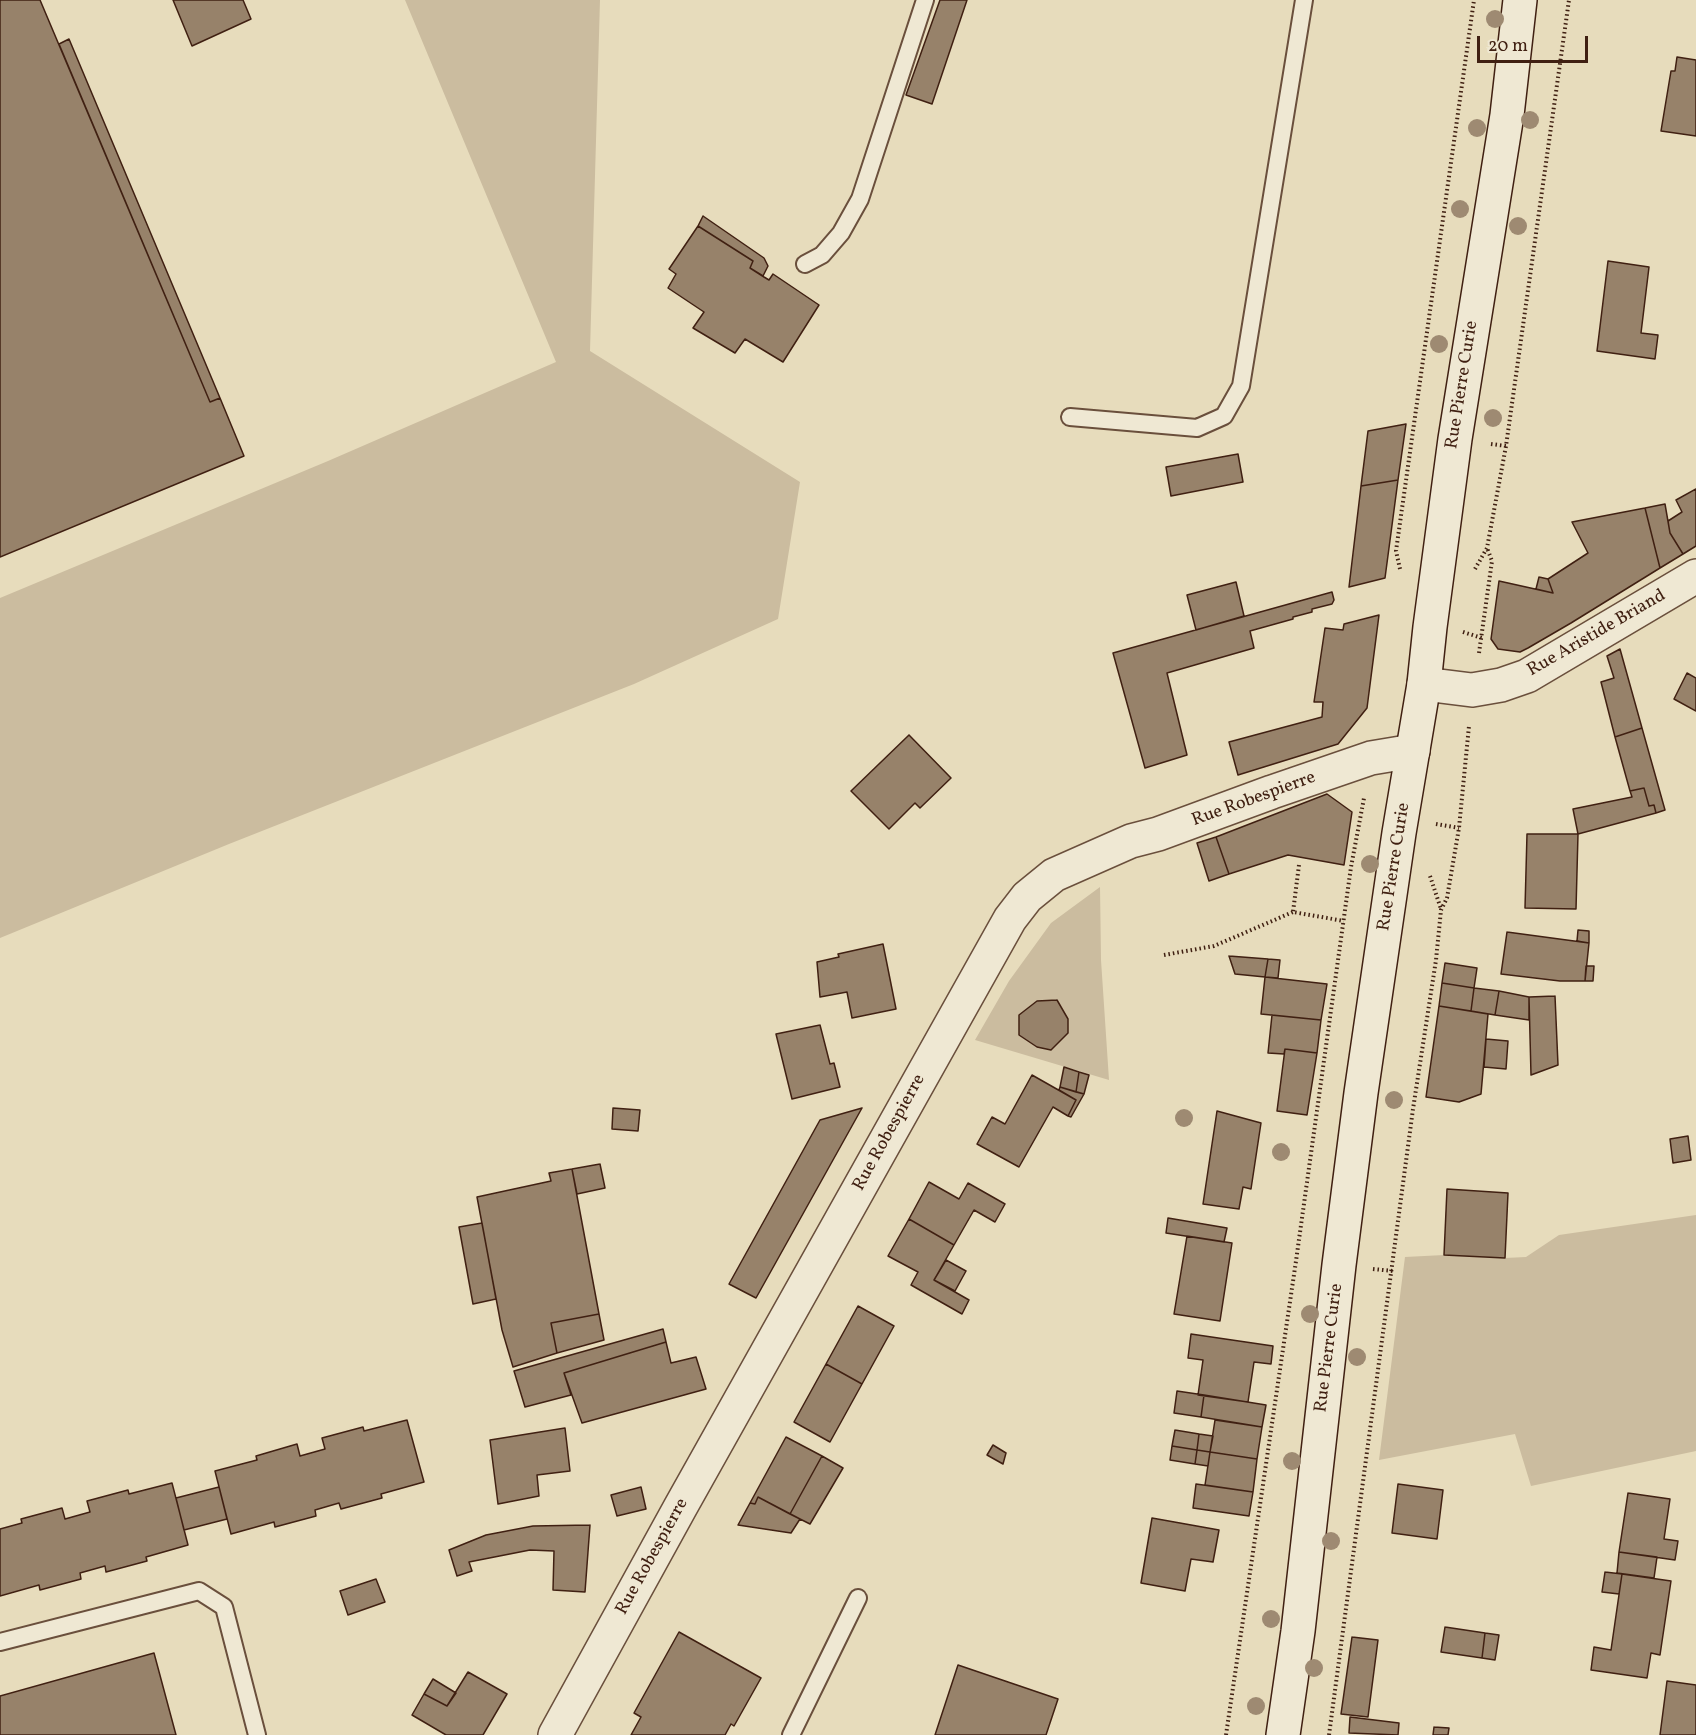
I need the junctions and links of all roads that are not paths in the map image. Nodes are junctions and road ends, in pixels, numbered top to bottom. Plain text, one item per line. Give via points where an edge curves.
1 (925, 0) edge
2 (1304, 0) edge
3 (1521, 0) edge
4 (805, 264) dead end
5 (1070, 417) dead end
6 (1696, 576) edge
7 (1424, 684) junction
8 (1413, 751) junction
9 (858, 1598) dead end
10 (0, 1642) edge
11 (257, 1735) edge
12 (555, 1735) edge
13 (791, 1735) edge
14 (1283, 1735) edge

1 - 4 lane via 860,199 841,233 822,255
2 - 5 lane via 1241,386 1224,416 1197,428
3 - 7 main road, Rue Pierre Curie via 1507,115 1469,340
6 - 7 main road, Rue Aristide Briand via 1527,676 1472,690
7 - 8 main road, Rue Pierre Curie
8 - 12 main road, Rue Robespierre via 1371,758 1131,841 1054,875 1027,897 1004,930
8 - 14 main road, Rue Pierre Curie via 1361,1093
9 - 13 lane
10 - 11 lane via 199,1591 224,1607

